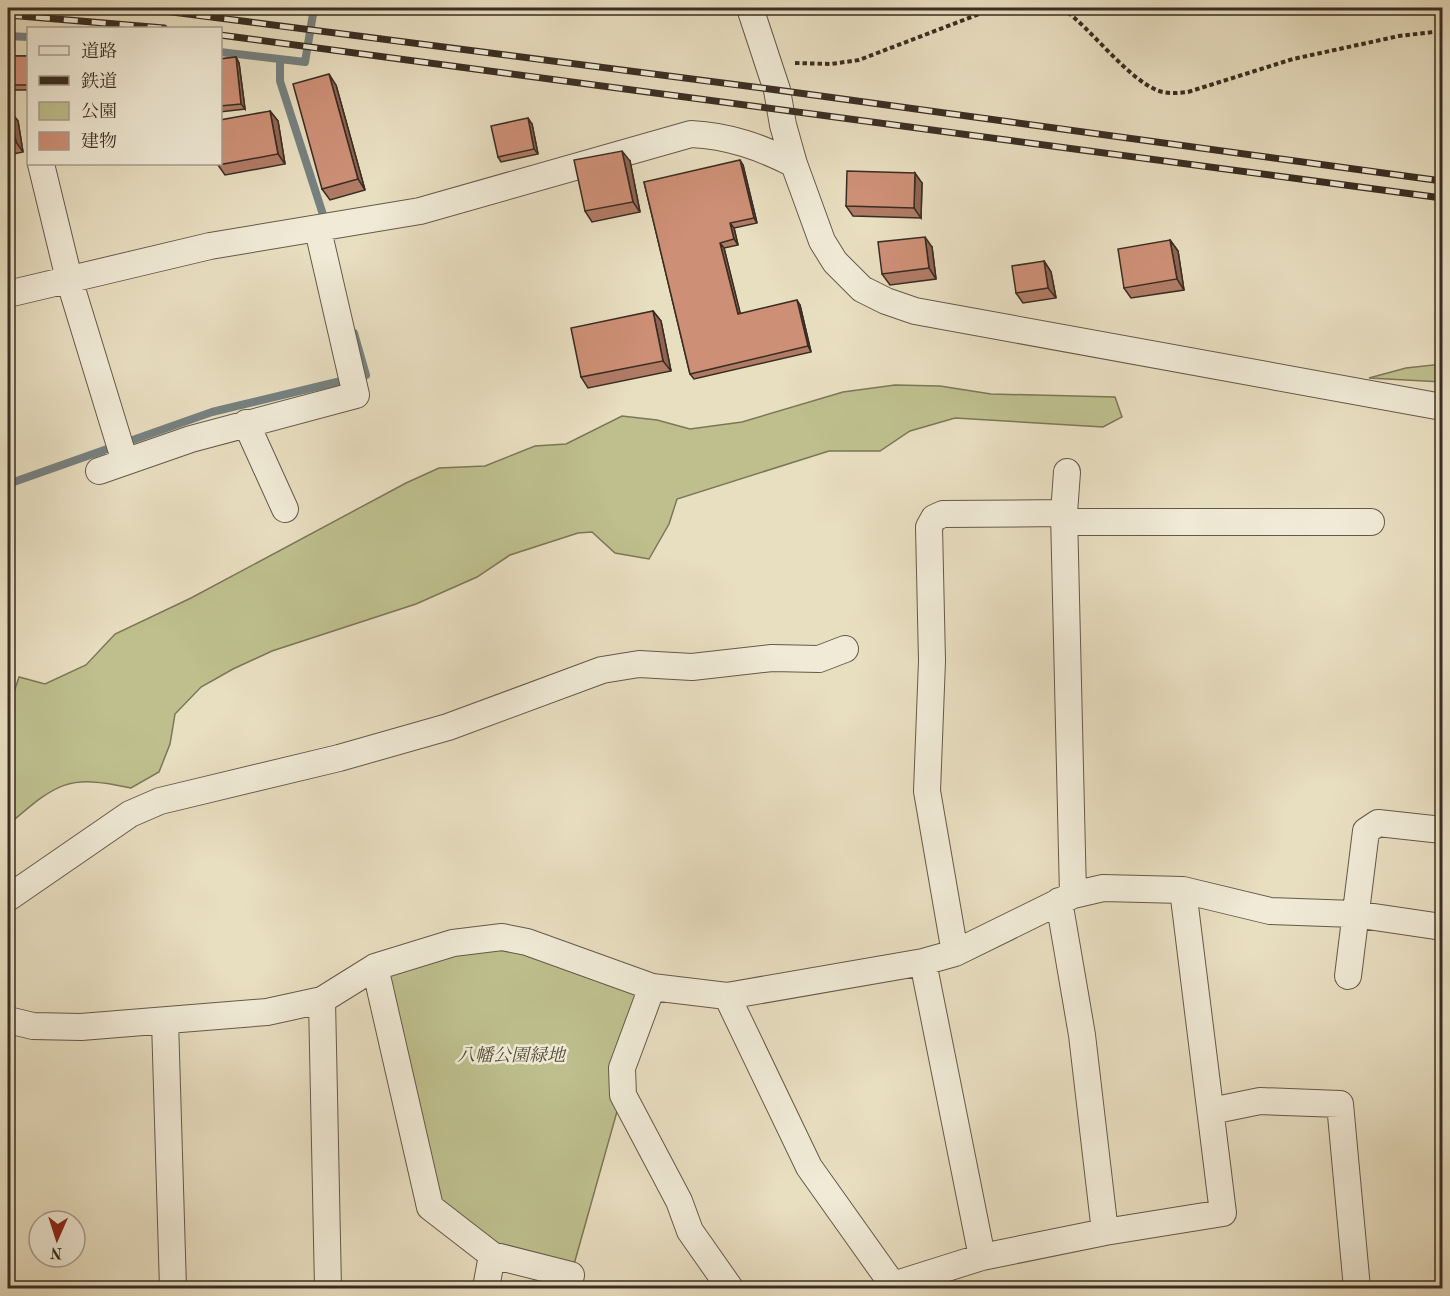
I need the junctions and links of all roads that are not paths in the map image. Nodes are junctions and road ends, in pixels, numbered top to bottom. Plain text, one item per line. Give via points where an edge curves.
1 (750, 8) edge
2 (794, 164) junction
3 (41, 165) edge
4 (318, 230) junction
5 (69, 279) junction
6 (8, 294) edge
7 (1443, 407) edge
8 (246, 423) junction
9 (125, 462) junction
10 (99, 471) dead end
11 (1066, 471) dead end
12 (285, 509) dead end
13 (1065, 517) junction
14 (1371, 522) dead end
15 (845, 649) dead end
16 (1443, 830) edge
17 (1183, 890) junction
18 (8, 898) edge
19 (1066, 898) junction
20 (1354, 914) junction
21 (1443, 927) edge
22 (955, 953) junction
23 (923, 962) junction
24 (375, 968) junction
25 (1348, 976) dead end
26 (652, 987) junction
27 (727, 996) junction
28 (322, 1000) junction
29 (8, 1020) edge
30 (165, 1021) junction
31 (1211, 1111) junction
32 (1106, 1232) junction
33 (492, 1255) junction
34 (982, 1257) junction
35 (894, 1287) edge
36 (173, 1288) edge
37 (328, 1288) edge
38 (486, 1288) edge
39 (568, 1288) edge
40 (730, 1288) edge
41 (1357, 1288) edge

1 - 2 street
2 - 4 street via 740,140 691,134 420,211
2 - 7 street via 822,241 835,262 862,289 886,301 926,313
3 - 5 street
4 - 5 street via 210,246
4 - 8 street via 356,395
5 - 6 street
5 - 9 street
8 - 9 street
8 - 12 street
9 - 10 street
11 - 13 street
13 - 14 street
13 - 19 street
13 - 22 street via 943,514 929,526 932,661 927,791
15 - 18 street via 819,659 772,658 692,667 639,664 603,670 448,727 160,801 130,814
16 - 20 street via 1378,823 1366,831
17 - 19 street via 1119,887
17 - 20 street via 1270,911
17 - 31 street
19 - 22 street
19 - 32 street
20 - 21 street
20 - 25 street
22 - 23 street
23 - 27 street
23 - 34 street
24 - 26 street via 453,943 502,937 527,942
24 - 28 street
24 - 33 street via 430,1208
26 - 27 street
26 - 40 street via 622,1068 623,1095 679,1201 690,1231
27 - 35 street via 809,1167
28 - 30 street via 267,1012
28 - 37 street
29 - 30 street via 33,1026 81,1027
30 - 36 street
31 - 32 street via 1223,1213
31 - 41 street via 1260,1101 1340,1104
32 - 34 street
33 - 38 street
33 - 39 street via 571,1275
34 - 35 street

